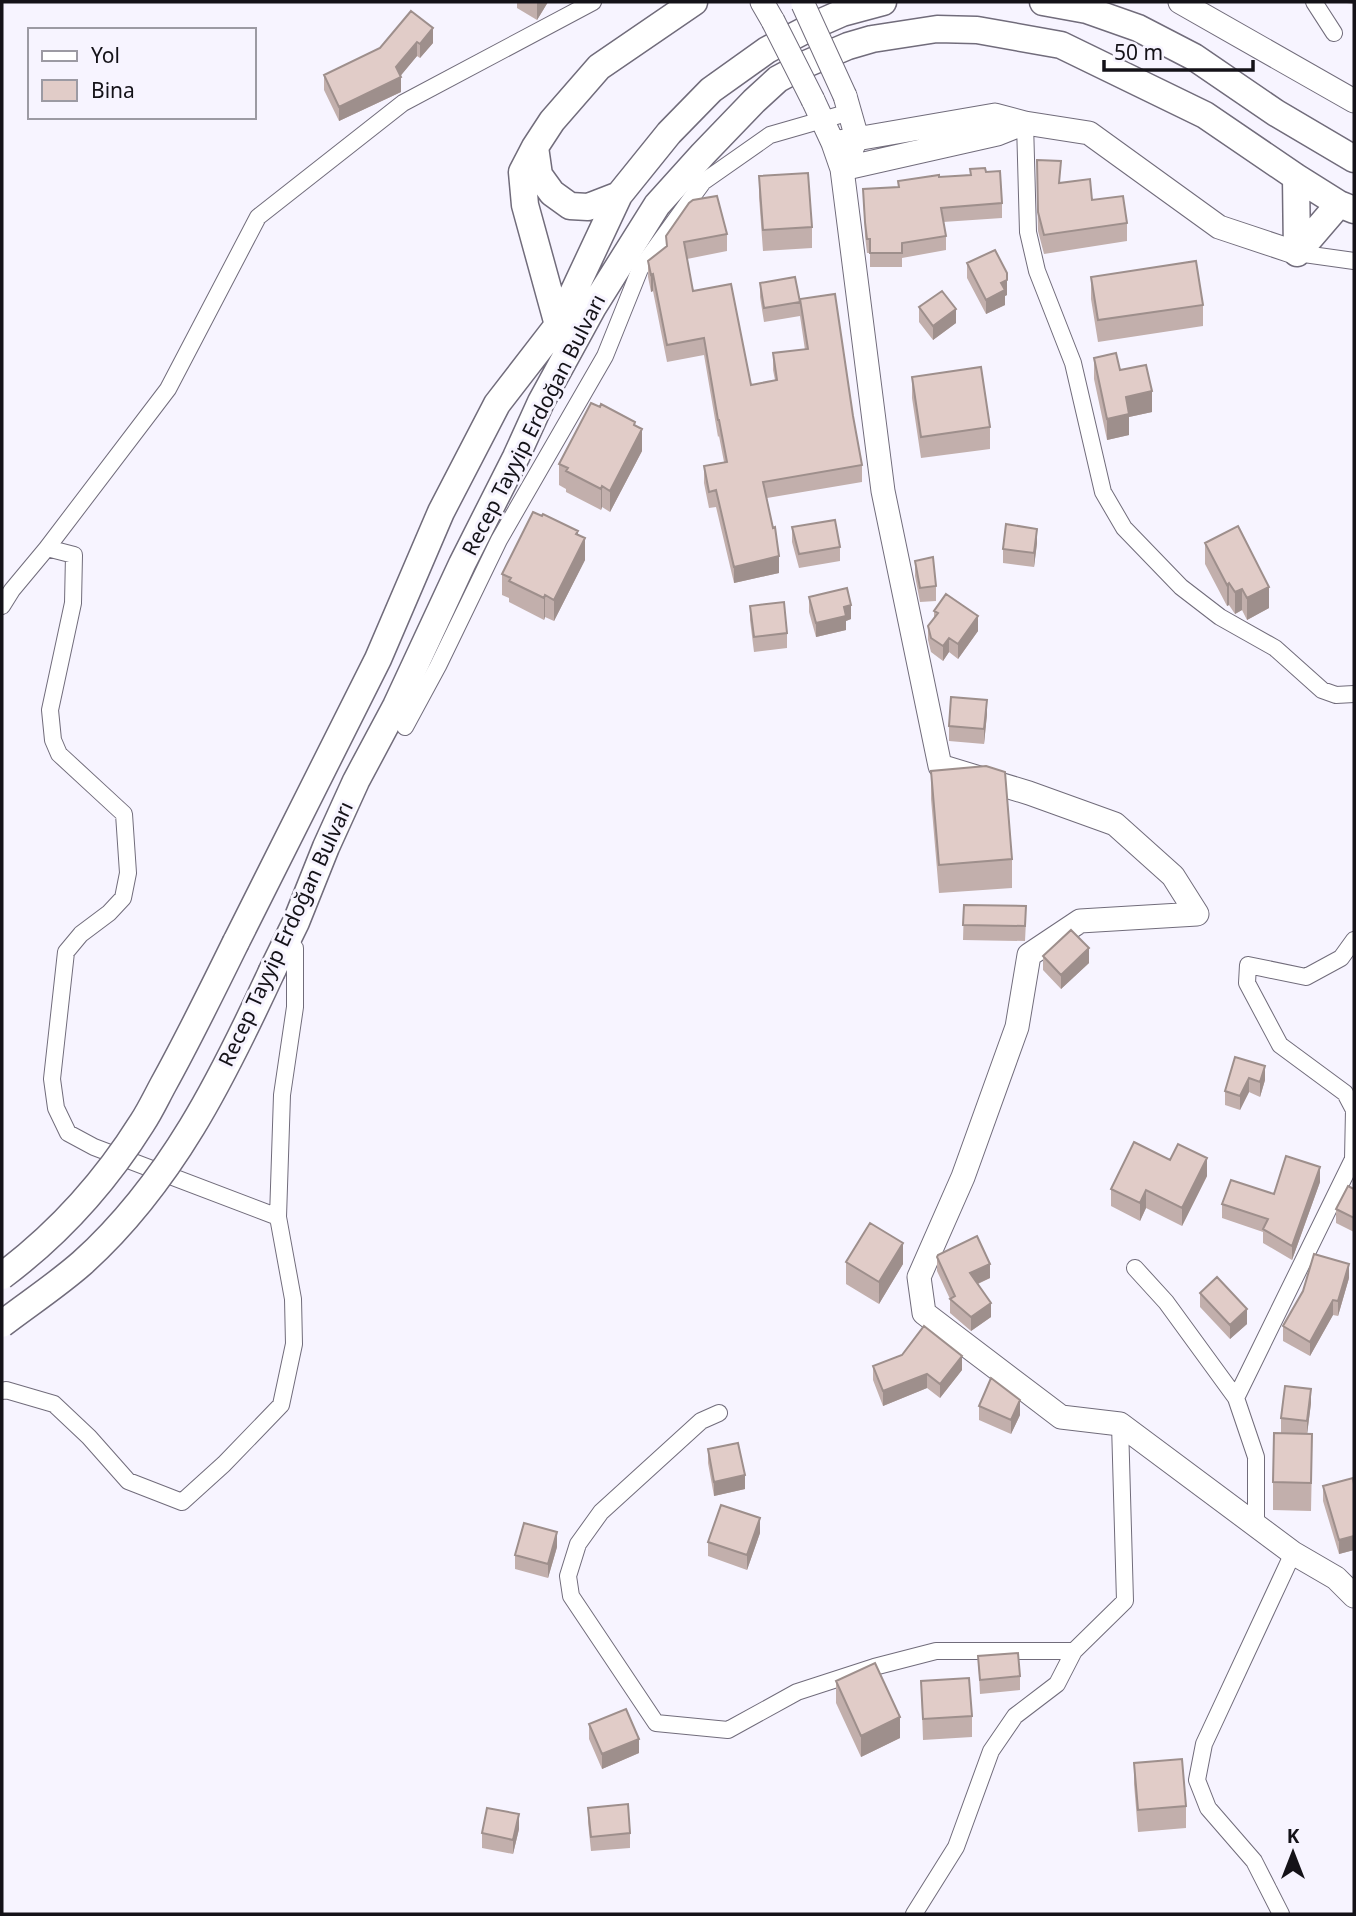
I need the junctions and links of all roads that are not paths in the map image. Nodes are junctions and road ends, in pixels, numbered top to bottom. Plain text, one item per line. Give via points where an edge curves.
1 (593, 2) edge
2 (694, 2) edge
3 (1043, 2) edge
4 (1180, 2) edge
5 (1314, 2) edge
6 (802, 3) edge
7 (871, 4) edge
8 (768, 11) edge
9 (1334, 33) dead end
10 (1354, 101) edge
11 (847, 104) junction
12 (818, 110) junction
13 (1025, 123) junction
14 (857, 138) junction
15 (833, 143) junction
16 (535, 146) junction
17 (1354, 159) edge
18 (842, 169) junction
19 (1296, 177) junction
20 (619, 195) junction
21 (1347, 207) edge
22 (1297, 253) junction
23 (1354, 261) edge
24 (558, 325) junction
25 (47, 548) junction
26 (2, 606) edge
27 (1354, 694) edge
28 (405, 727) dead end
29 (1354, 940) edge
30 (295, 948) dead end
31 (278, 1217) junction
32 (1135, 1268) dead end
33 (2, 1276) edge
34 (2, 1324) edge
35 (2, 1391) edge
36 (1236, 1398) junction
37 (719, 1413) dead end
38 (1120, 1424) junction
39 (1256, 1526) junction
40 (1293, 1553) junction
41 (1345, 1581) edge
42 (1354, 1596) edge
43 (1074, 1650) junction
44 (914, 1914) edge
45 (1281, 1914) edge

1 - 25 street via 403,103 258,217 168,389
2 - 16 main road via 599,67
3 - 17 main road via 1087,10 1138,28 1194,57
4 - 10 street
5 - 9 street
6 - 11 street, bridge
7 - 20 main road, Recep Tayyip Erdoğan Bulvarı via 817,24 767,50 711,90
8 - 12 street, bridge
11 - 12 street
11 - 14 street
12 - 15 street
12 - 28 street via 770,135 702,182 640,270 605,356 499,540
13 - 14 street via 995,115
13 - 18 street via 997,134
13 - 22 street via 1089,133 1219,227
13 - 27 street via 1028,232 1037,271 1073,363 1103,492 1124,528 1181,587 1220,617 1275,648 1322,690
14 - 15 street
14 - 18 street
15 - 18 street
16 - 20 main road via 539,175 552,194 570,206 588,207
16 - 24 main road via 522,172 525,205
18 - 38 street via 883,491 940,766 1115,824 1173,876 1197,914 1080,921 1029,955 1017,1027 963,1177 919,1277 925,1313 1061,1417
19 - 21 main road, Recep Tayyip Erdoğan Bulvarı
19 - 22 main road
19 - 34 main road, Recep Tayyip Erdoğan Bulvarı, bridge via 1205,116 1061,45 1018,36 936,29 872,38 778,79 657,205 593,307 541,402 356,781 237,1047 181,1147 137,1206 82,1263
20 - 24 main road, Recep Tayyip Erdoğan Bulvarı
21 - 22 main road
22 - 23 street
24 - 33 main road, Recep Tayyip Erdoğan Bulvarı, bridge via 497,404 441,512 378,659 144,1121 77,1209
25 - 26 street
25 - 31 street via 74,555 73,603 50,710 53,740 59,754 124,814 128,873 123,898 66,952 52,1079 56,1108 68,1133 94,1147
29 - 36 street via 1341,958 1306,977 1248,965 1247,984 1280,1045 1345,1093 1354,1110 1354,1134 1353,1158
30 - 31 street via 295,1007 282,1095
31 - 35 street via 293,1299 294,1344 281,1405 182,1503 128,1481 54,1404
32 - 36 street via 1167,1302
36 - 39 street via 1256,1457
37 - 43 street via 701,1421 601,1512 578,1544 568,1576 571,1596 656,1723 728,1730 797,1692 936,1651
38 - 39 street
38 - 43 street via 1125,1601
39 - 40 street
40 - 41 street
40 - 45 street via 1203,1744 1197,1780 1208,1808 1254,1861
41 - 42 street
43 - 44 street via 1057,1684 1015,1716 991,1751 956,1847

